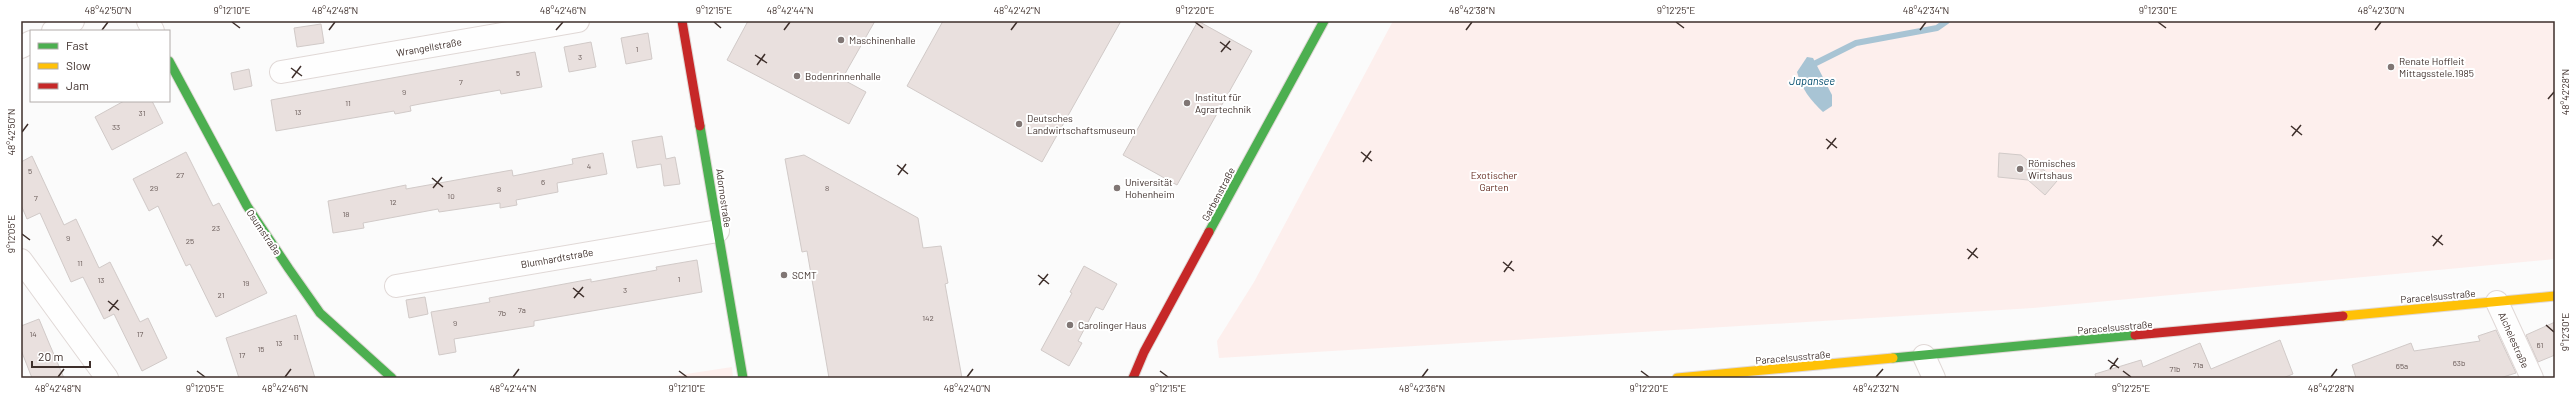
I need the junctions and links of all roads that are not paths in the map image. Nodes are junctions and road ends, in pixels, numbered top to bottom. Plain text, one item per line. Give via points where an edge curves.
1 (73, 21) edge
2 (148, 21) edge
3 (578, 21) edge
4 (682, 21) edge
5 (1324, 21) edge
6 (55, 30) edge
7 (152, 30) edge
8 (30, 42) edge
9 (21, 47) edge
10 (170, 63) edge
11 (281, 72) dead end
12 (718, 231) junction
13 (21, 260) edge
14 (396, 286) dead end
15 (2555, 296) edge
16 (2497, 302) junction
17 (1924, 356) junction
18 (107, 378) edge
19 (392, 378) edge
20 (743, 378) edge
21 (1133, 378) edge
22 (1677, 378) edge
23 (1934, 378) edge
24 (2532, 378) edge

1 - 6 street
2 - 7 street
3 - 11 street, Wrangellstraße
4 - 12 street, Adornostraße
5 - 21 street, Garbenstraße via 1144,352
8 - 9 street
10 - 19 street, Osumstraße via 247,206 289,269 320,313
12 - 14 street, Blumhardtstraße
12 - 20 street, Adornostraße
13 - 18 street
15 - 16 street, Paracelsusstraße
16 - 17 street, Paracelsusstraße
16 - 24 street, Aichelestraße
17 - 22 street, Paracelsusstraße
17 - 23 street

